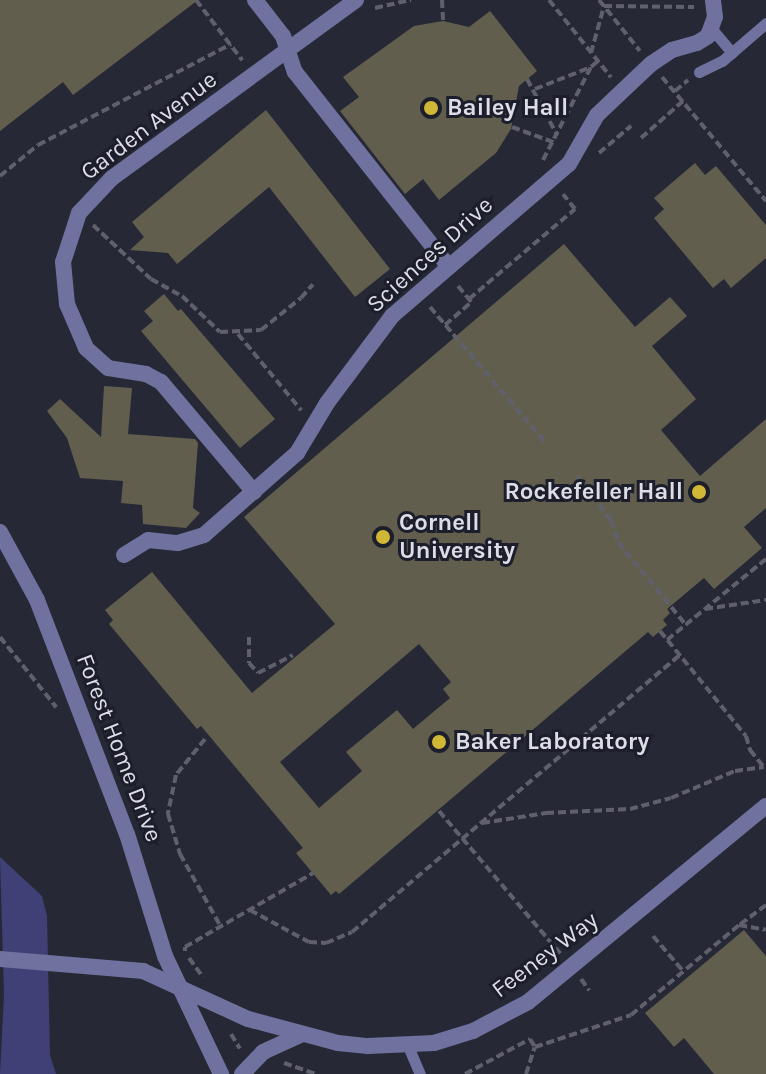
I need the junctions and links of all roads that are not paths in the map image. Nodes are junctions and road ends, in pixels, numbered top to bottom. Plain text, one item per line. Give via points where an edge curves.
1 (255, 0) edge
2 (356, 0) edge
3 (713, 0) edge
4 (766, 23) edge
5 (712, 29) junction
6 (287, 53) junction
7 (732, 53) junction
8 (699, 72) dead end
9 (449, 267) junction
10 (254, 492) junction
11 (0, 532) edge
12 (124, 555) dead end
13 (766, 806) edge
14 (0, 959) edge
15 (178, 988) junction
16 (300, 1035) junction
17 (408, 1046) junction
18 (221, 1074) edge
19 (242, 1074) edge
20 (420, 1074) edge

1 - 6 street via 283,36
2 - 6 street, Garden Avenue
3 - 5 street
4 - 7 lane
5 - 7 lane
5 - 9 street, Sciences Drive via 703,40 651,64 597,115 569,164
6 - 9 street via 295,72
6 - 10 street, Garden Avenue via 123,169 79,213 68,238 63,283 86,348 108,368 161,382
7 - 8 lane
9 - 10 street, Sciences Drive via 379,331 297,453
10 - 12 street, Sciences Drive via 204,535 178,543 148,540
11 - 15 street, Forest Home Drive via 37,600 127,834
13 - 17 street, Feeney Way via 528,1002 464,1035
14 - 15 street, Feeney Way via 143,971
15 - 16 street, Feeney Way
15 - 18 street, Forest Home Drive
16 - 17 street, Feeney Way via 353,1045
16 - 19 street via 263,1052
17 - 20 lane

